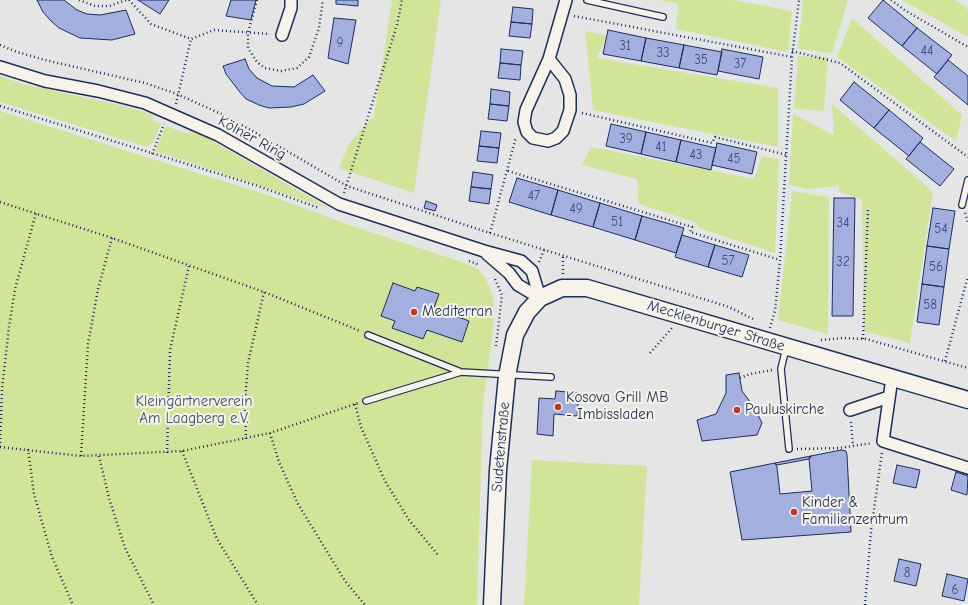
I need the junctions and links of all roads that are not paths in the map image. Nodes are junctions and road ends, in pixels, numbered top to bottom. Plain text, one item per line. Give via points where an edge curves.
1 (291, 0) edge
2 (566, 0) edge
3 (587, 0) edge
4 (663, 17) dead end
5 (282, 34) road end
6 (549, 59) junction
7 (0, 67) edge
8 (968, 180) edge
9 (962, 205) dead end
10 (484, 251) junction
11 (540, 298) junction
12 (368, 335) road end
13 (786, 347) junction
14 (461, 372) junction
15 (507, 376) junction
16 (551, 377) dead end
17 (892, 378) junction
18 (889, 397) junction
19 (968, 400) edge
20 (366, 401) road end
21 (850, 410) road end
22 (789, 450) road end
23 (968, 468) edge
24 (492, 605) edge

1 - 5 street via 291,8
2 - 6 street
3 - 4 lane
6 - 6 street via 526,110 524,122 527,132 533,138 548,141 563,131 570,110 566,79
7 - 10 street, Kölner Ring via 45,81 145,103 170,118 218,135 339,204
8 - 9 lane
10 - 11 street, Kölner Ring via 510,273 518,285
10 - 11 street, Kölner Ring via 520,261 532,271
11 - 13 street, Mecklenburger Straße via 562,288 588,288 682,317 767,334
11 - 15 street, Sudetenstraße via 527,312 515,335
12 - 14 lane
13 - 17 street, Mecklenburger Straße
13 - 22 lane via 781,368
14 - 15 lane
14 - 20 lane
15 - 16 lane
15 - 24 street, Sudetenstraße via 498,470
17 - 18 street
17 - 19 street, Mecklenburger Straße
18 - 21 street
18 - 23 street via 883,441

